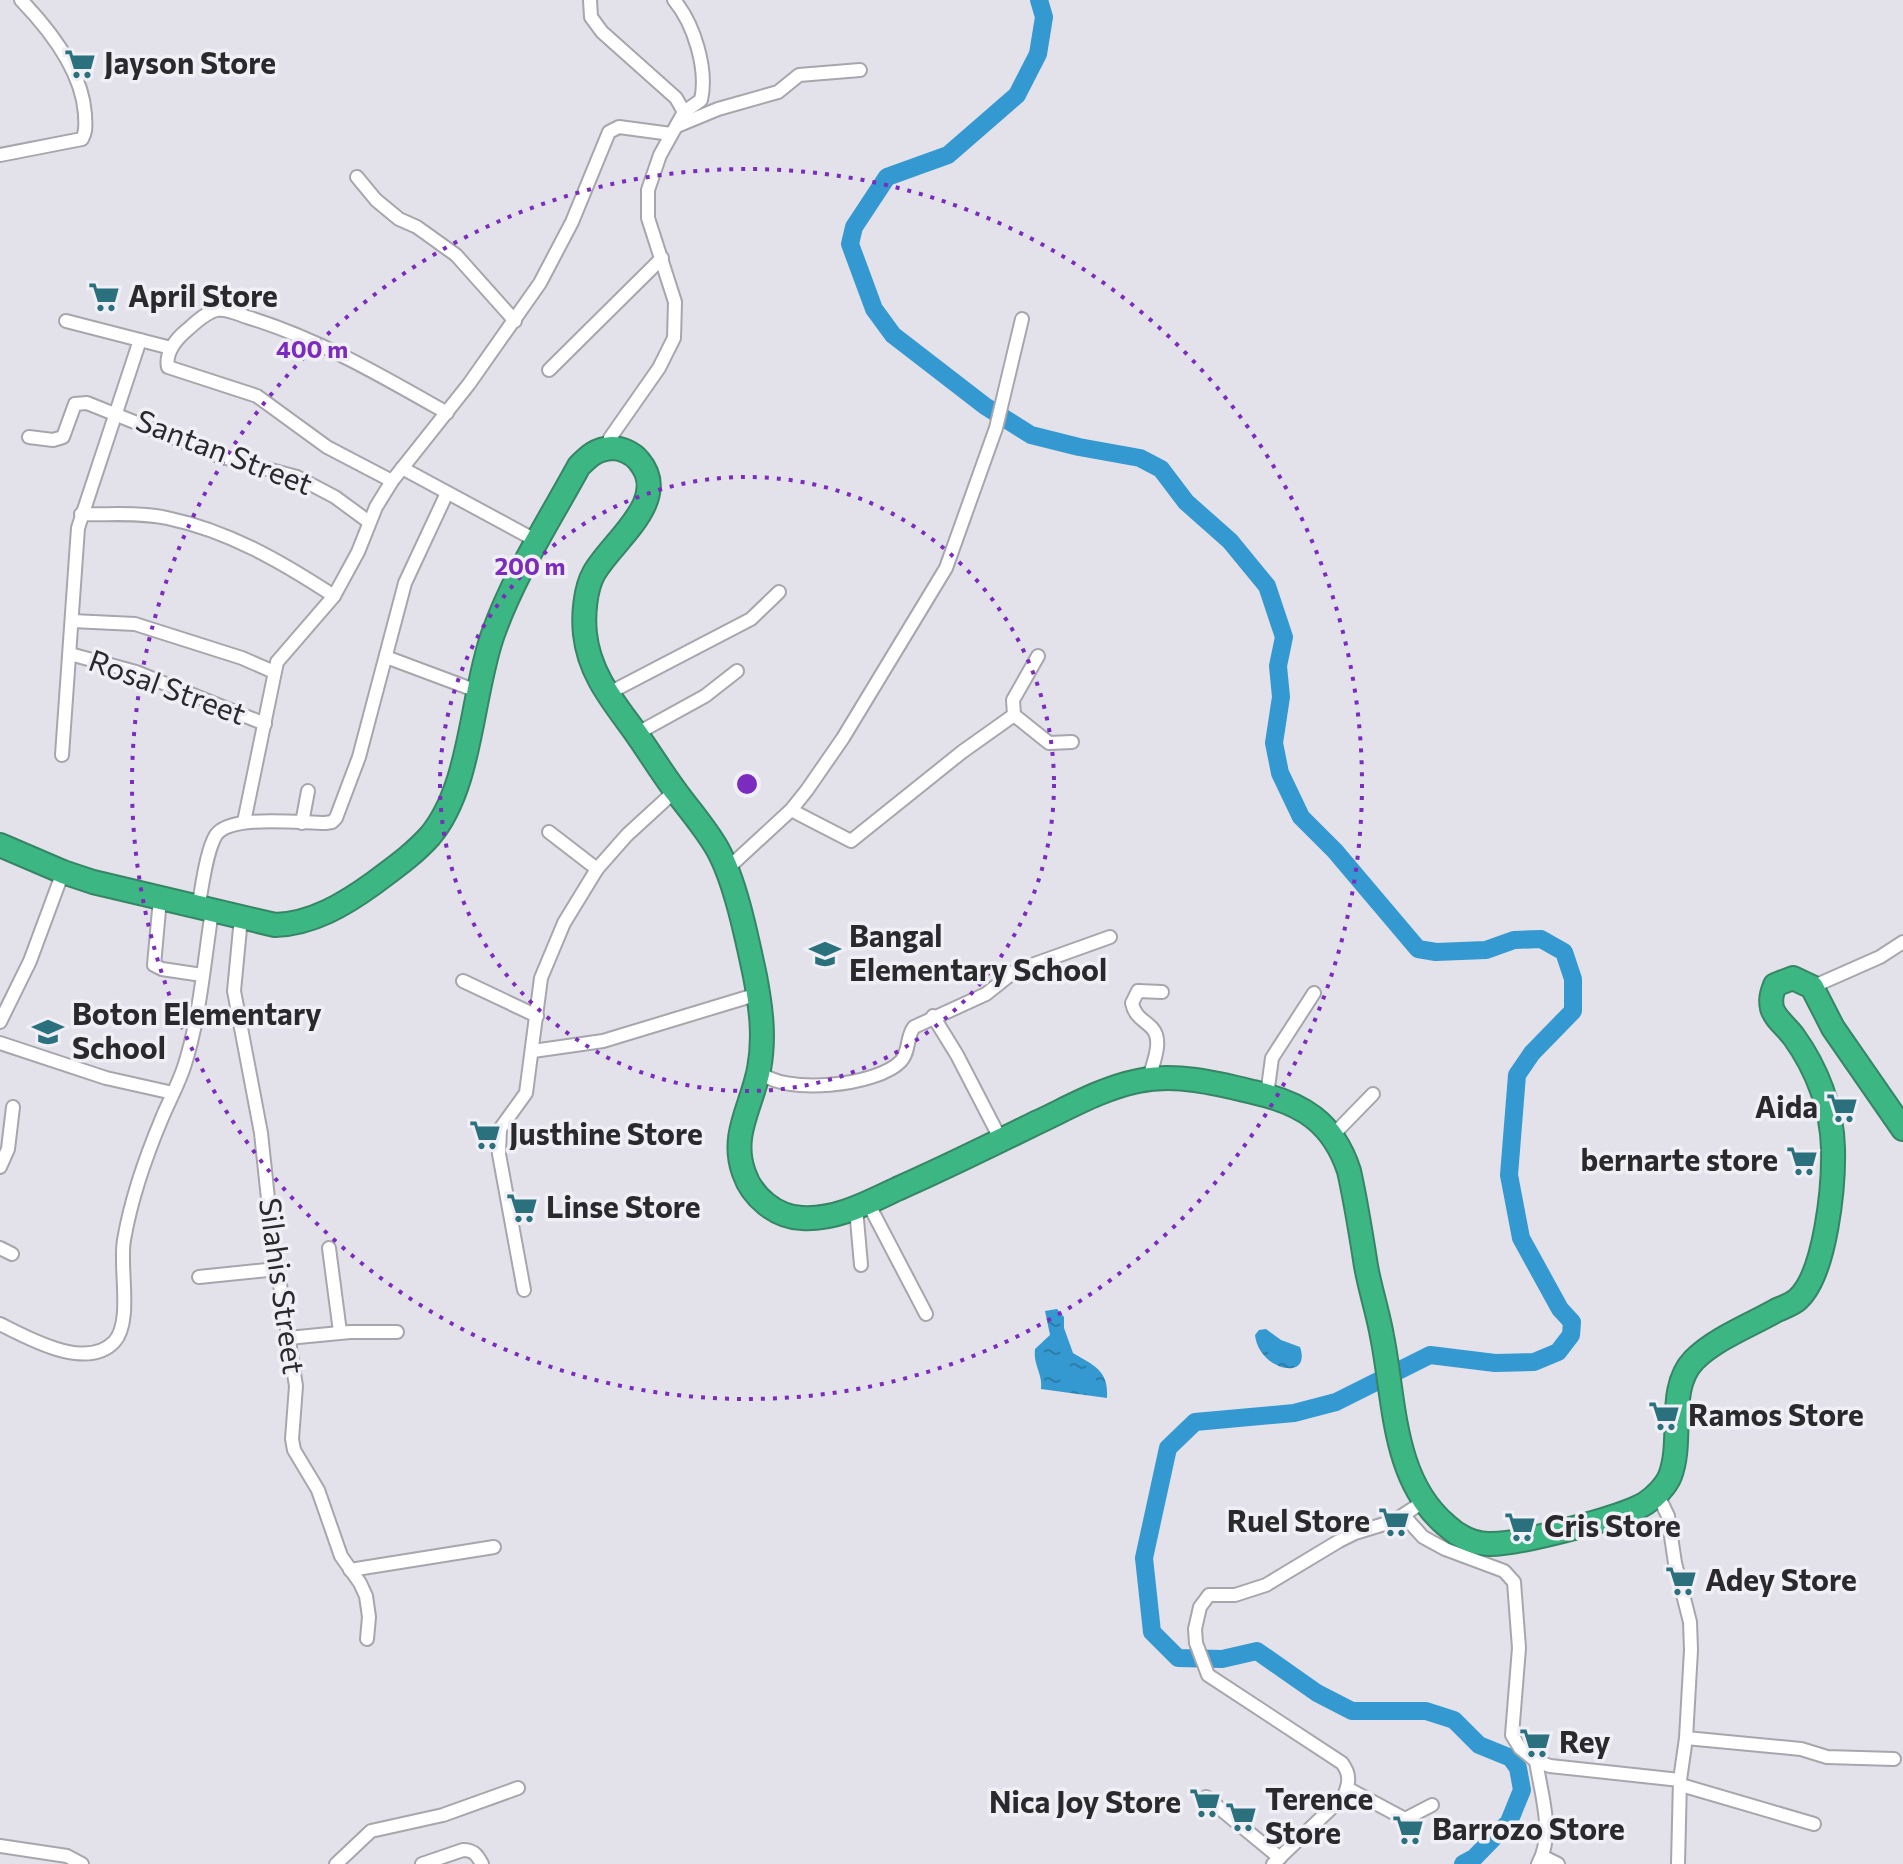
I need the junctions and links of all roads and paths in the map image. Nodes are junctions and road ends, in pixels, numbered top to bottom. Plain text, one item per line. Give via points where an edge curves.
1 (21, 0) edge
2 (590, 0) edge
3 (674, 0) edge
4 (860, 70) dead end
5 (684, 112) junction
6 (674, 130) junction
7 (0, 155) edge
8 (357, 177) dead end
9 (662, 258) junction
10 (1022, 319) dead end
11 (66, 321) dead end
12 (515, 321) junction
13 (140, 340) junction
14 (171, 348) junction
15 (549, 370) dead end
16 (117, 413) junction
17 (447, 413) junction
18 (29, 437) dead end
19 (608, 449) junction
20 (402, 468) junction
21 (392, 481) junction
22 (447, 493) junction
23 (81, 514) junction
24 (369, 522) junction
25 (537, 541) junction
26 (779, 592) dead end
27 (334, 596) junction
28 (72, 621) junction
29 (70, 654) junction
30 (1038, 656) dead end
31 (386, 657) junction
32 (737, 671) dead end
33 (274, 672) junction
34 (477, 691) junction
35 (607, 694) junction
36 (1014, 715) junction
37 (265, 724) junction
38 (636, 734) junction
39 (1072, 742) dead end
40 (62, 755) dead end
41 (308, 791) dead end
42 (675, 791) junction
43 (791, 810) junction
44 (244, 822) junction
45 (302, 823) junction
46 (549, 832) dead end
47 (0, 845) edge
48 (597, 869) junction
49 (726, 870) junction
50 (63, 872) junction
51 (160, 899) junction
52 (205, 910) junction
53 (241, 918) junction
54 (1110, 937) dead end
55 (1903, 942) edge
56 (202, 975) junction
57 (463, 981) dead end
58 (1812, 987) junction
59 (1162, 992) dead end
60 (1314, 993) dead end
61 (758, 994) junction
62 (537, 1016) junction
63 (933, 1016) junction
64 (0, 1022) edge
65 (0, 1043) edge
66 (533, 1051) junction
67 (759, 1071) junction
68 (1149, 1079) junction
69 (173, 1093) junction
70 (1373, 1094) dead end
71 (1267, 1095) junction
72 (13, 1107) dead end
73 (1903, 1129) edge
74 (1333, 1135) junction
75 (4, 1140) edge
76 (1001, 1140) junction
77 (0, 1167) edge
78 (862, 1205) junction
79 (329, 1248) dead end
80 (861, 1265) dead end
81 (277, 1269) junction
82 (199, 1277) dead end
83 (524, 1290) dead end
84 (926, 1314) dead end
85 (0, 1324) edge
86 (340, 1332) junction
87 (397, 1332) dead end
88 (288, 1338) junction
89 (1657, 1493) junction
90 (1423, 1502) junction
91 (1405, 1517) junction
92 (494, 1547) dead end
93 (350, 1570) junction
94 (367, 1639) dead end
95 (1686, 1738) junction
96 (1894, 1759) dead end
97 (1536, 1761) junction
98 (1680, 1782) junction
99 (518, 1788) dead end
100 (1347, 1788) junction
101 (1206, 1797) dead end
102 (1432, 1805) dead end
103 (1814, 1824) dead end
104 (0, 1846) edge
105 (1540, 1860) edge
106 (1276, 1861) edge
107 (82, 1864) edge
108 (336, 1864) edge
109 (422, 1864) edge
110 (482, 1864) edge
111 (1558, 1864) edge
112 (1678, 1864) edge

1 - 7 street via 41,20 77,78 86,133 67,143
2 - 5 street via 591,17 602,32 676,98
3 - 5 street via 697,43 702,82 701,100
4 - 6 street via 799,75 778,92 718,109
5 - 6 street
6 - 9 street via 648,190 648,218
6 - 12 street via 619,127 609,132 572,222
8 - 12 street via 399,219 456,255
9 - 15 street
9 - 19 street via 675,302 674,338
10 - 43 street via 996,428 940,580 829,760
11 - 13 street
12 - 17 street
13 - 14 street
13 - 16 street
14 - 17 street via 201,318 223,309 318,343
14 - 21 street via 168,367 257,396 327,447
16 - 18 street, Santan Street via 80,402 63,437
16 - 23 street
16 - 24 street, Santan Street via 219,456 297,477
17 - 20 street
19 - 25 highway via 594,452 579,466
19 - 35 highway via 636,457 649,480 636,518 593,575 587,595 587,646
20 - 21 street
20 - 22 street
21 - 24 street
22 - 25 street
22 - 31 street via 405,583
23 - 27 street via 149,515 209,530 262,552
23 - 28 street
24 - 27 street
25 - 34 highway via 493,634
26 - 35 street via 751,619
27 - 33 street via 284,652
28 - 29 street
28 - 33 street via 135,624
29 - 37 street, Rosal Street via 136,672
29 - 40 street
30 - 36 street via 1013,700
31 - 34 street
31 - 45 street via 336,818
32 - 38 street via 705,696
33 - 37 street
34 - 53 highway via 457,788 431,834 408,858 362,892 303,922 275,925
35 - 38 highway
36 - 39 street via 1049,743
36 - 43 street via 851,841
37 - 44 street
38 - 42 highway
41 - 45 street
42 - 48 street
42 - 49 highway via 710,837
43 - 49 street
44 - 45 street
44 - 52 street via 223,828 213,840
46 - 48 street
47 - 50 highway
48 - 62 street via 552,949 541,978
49 - 61 highway
50 - 51 highway
50 - 64 street via 30,961
51 - 52 highway
51 - 56 street via 154,965
52 - 53 highway
52 - 56 street
53 - 81 street, Silahis Street via 234,991 261,1133
54 - 63 street via 1015,971 986,994
55 - 58 street
56 - 69 street via 187,1056
57 - 62 street
58 - 73 highway via 1833,1028
58 - 89 highway via 1793,978 1775,985 1770,997 1773,1012 1820,1083 1830,1114 1831,1189 1817,1265 1798,1299 1693,1361 1680,1388 1669,1479
59 - 68 street via 1138,991 1132,1003 1156,1034
60 - 71 street via 1272,1058
61 - 66 street via 603,1041
61 - 67 highway via 763,1029
62 - 66 street
63 - 67 street via 910,1031 901,1061 865,1078 797,1085 776,1082
63 - 76 street
65 - 69 street via 106,1078
66 - 83 street via 526,1093 499,1140
67 - 78 highway via 738,1142 743,1171 756,1195 798,1218 833,1216
68 - 71 highway via 1199,1080
68 - 76 highway via 1093,1096
69 - 85 street via 128,1221 121,1265 123,1322 115,1341 98,1351 75,1353
70 - 74 street
71 - 74 highway via 1309,1113
72 - 75 street
74 - 90 highway via 1349,1171 1395,1425
75 - 77 street
76 - 78 highway
78 - 80 street
78 - 84 street
79 - 86 street
81 - 82 street
81 - 88 street, Silahis Street
86 - 87 street
86 - 88 street
88 - 93 street, Silahis Street via 296,1386 294,1450 318,1490
89 - 90 highway via 1621,1515 1489,1544 1452,1531
89 - 95 street via 1668,1516 1690,1622
90 - 91 street
91 - 97 street via 1423,1537 1504,1571 1514,1582 1519,1648 1512,1735
91 - 100 street via 1347,1536 1266,1585 1235,1595 1209,1595 1198,1613 1196,1643 1208,1675 1342,1763 1350,1782
92 - 93 street
93 - 94 street, Silahis Street via 366,1596
95 - 96 street via 1801,1749 1827,1757
95 - 98 street
97 - 98 street
97 - 105 street via 1546,1830
98 - 103 street
98 - 112 street
99 - 108 street via 443,1815 371,1831
100 - 102 street via 1405,1819
100 - 106 street
101 - 106 street
104 - 107 street via 67,1856
105 - 111 street
109 - 110 street via 463,1850 476,1854

